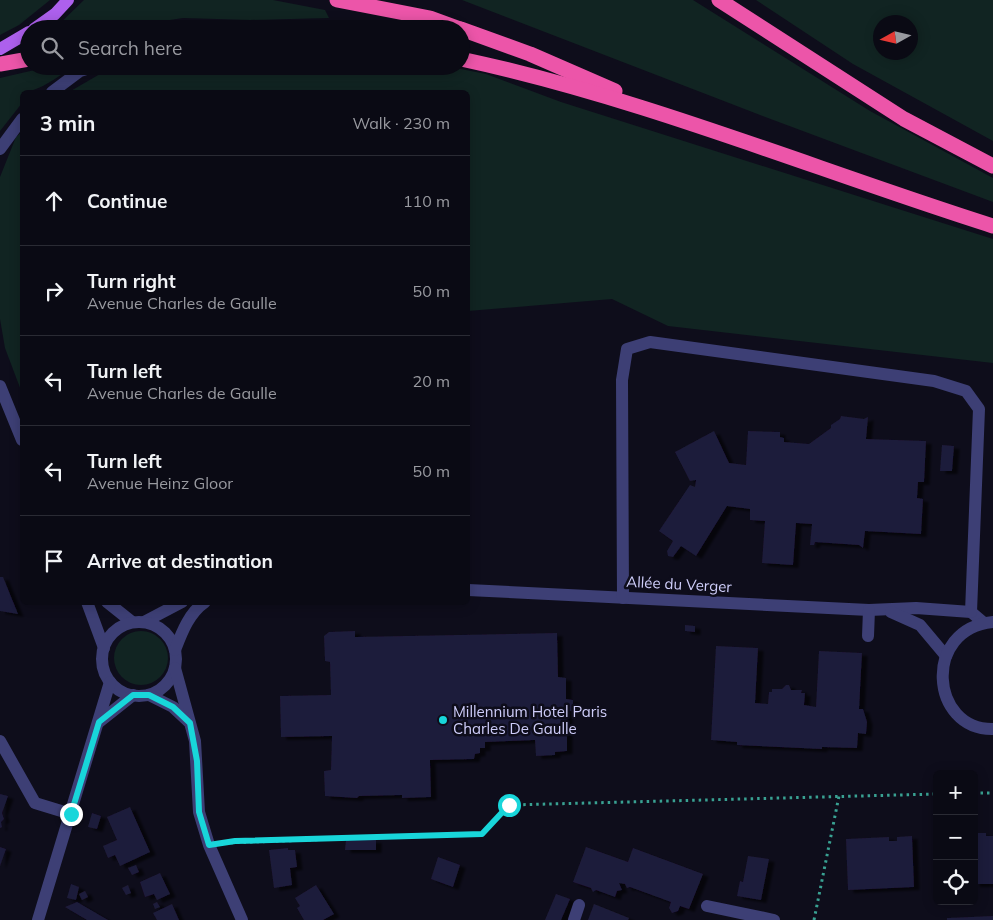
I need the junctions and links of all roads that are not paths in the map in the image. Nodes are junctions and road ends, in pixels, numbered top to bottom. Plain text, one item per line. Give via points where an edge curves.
1 (68, 0) edge
2 (337, 0) edge
3 (718, 0) edge
4 (47, 20) edge
5 (436, 20) edge
6 (470, 32) edge
7 (20, 37) edge
8 (0, 49) edge
9 (20, 61) edge
10 (470, 61) edge
11 (0, 64) edge
12 (75, 75) edge
13 (55, 90) edge
14 (660, 111) junction
15 (20, 122) edge
16 (0, 149) edge
17 (993, 166) edge
18 (993, 226) edge
19 (0, 386) edge
20 (2, 395) edge
21 (20, 436) edge
22 (470, 590) edge
23 (623, 598) junction
24 (88, 605) edge
25 (112, 605) edge
26 (175, 605) edge
27 (201, 605) edge
28 (869, 610) junction
29 (889, 611) junction
30 (971, 612) junction
31 (138, 622) junction
32 (988, 623) edge
33 (868, 636) dead end
34 (104, 648) junction
35 (175, 650) junction
36 (946, 656) junction
37 (175, 668) junction
38 (110, 682) junction
39 (133, 695) junction
40 (149, 695) junction
41 (99, 722) junction
42 (190, 723) junction
43 (993, 729) edge
44 (0, 740) edge
45 (0, 763) edge
46 (15, 767) junction
47 (71, 814) junction
48 (579, 905) dead end
49 (707, 906) dead end
50 (38, 920) edge
51 (242, 920) edge
52 (574, 920) edge
53 (774, 920) edge

1 - 4 main road
2 - 5 highway
3 - 17 highway via 904,119
6 - 14 highway via 530,54
7 - 8 main road
9 - 11 highway
10 - 14 highway
12 - 13 street
14 - 18 highway via 898,196
15 - 16 street
19 - 20 street
20 - 21 street
22 - 23 street, Allée du Verger
23 - 28 street, Allée du Verger
23 - 30 street via 622,380 627,349 650,342 934,380 966,391 979,409
24 - 34 street
25 - 31 street
26 - 31 street
27 - 35 street via 183,629
28 - 29 street, Allée du Verger
28 - 33 street
29 - 30 street, Allée du Verger via 916,608
29 - 36 street, Allée du Verger via 920,625
30 - 32 street
31 - 34 street via 115,632
31 - 35 street via 162,630
32 - 36 street via 966,631 952,643
34 - 38 street via 103,667
35 - 37 street
36 - 43 street via 942,686 953,710 969,723
37 - 40 street via 167,684
37 - 42 street
38 - 39 street via 119,690
38 - 41 street
39 - 40 street
39 - 41 street
40 - 42 street via 173,707
41 - 47 street
42 - 51 street via 197,761 199,812 209,845
44 - 46 street
45 - 46 street
46 - 47 street via 35,803
47 - 50 street
48 - 52 street
49 - 53 street

